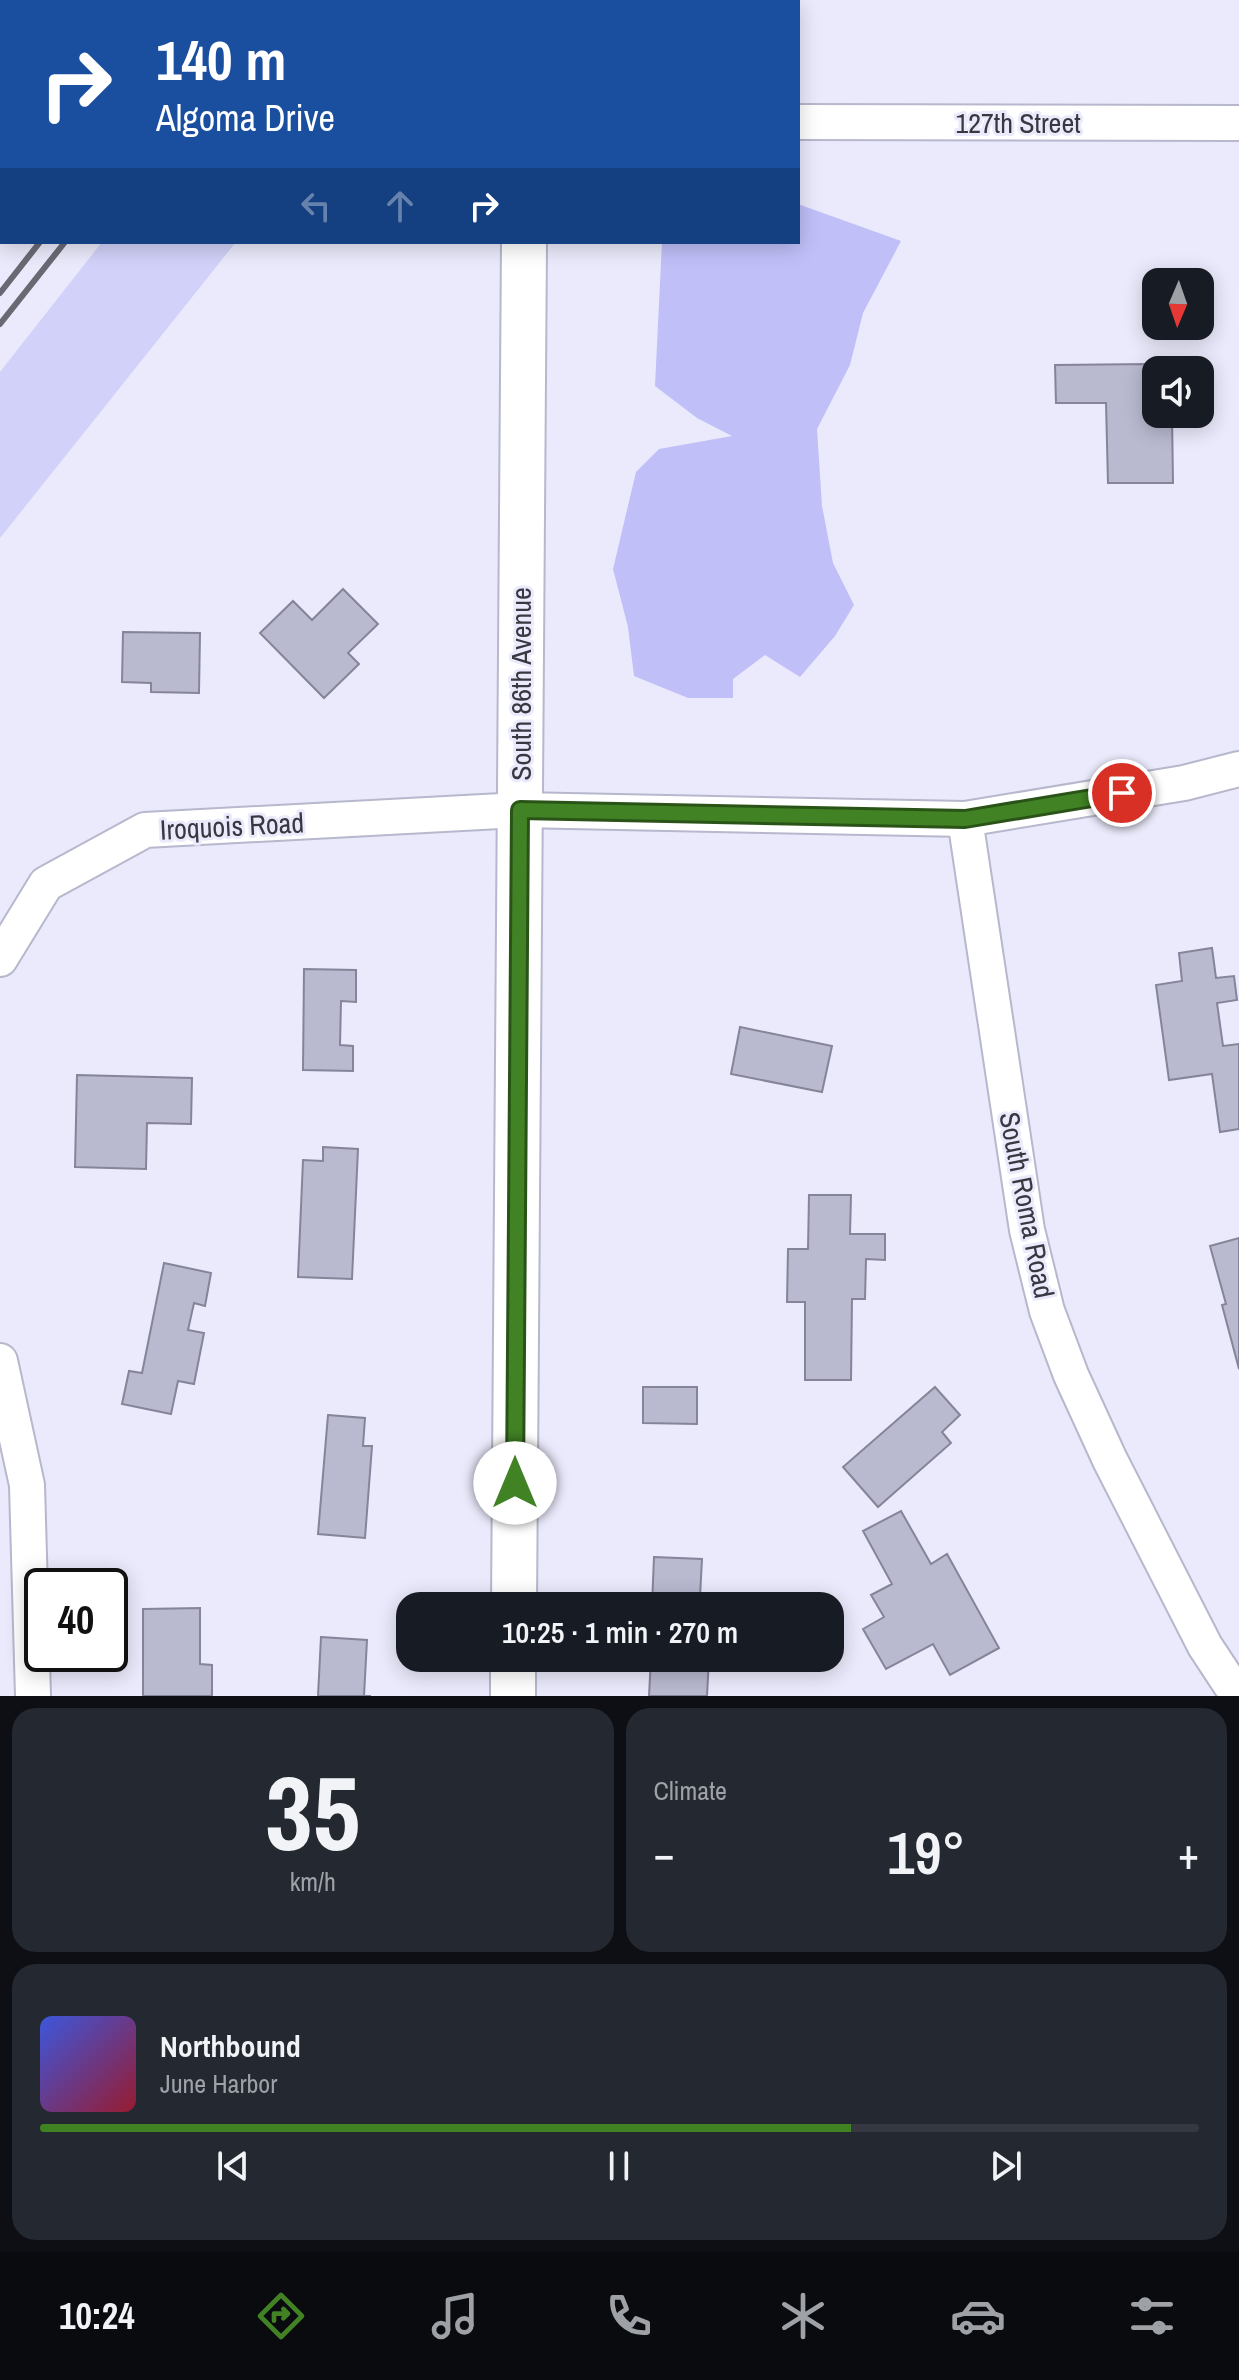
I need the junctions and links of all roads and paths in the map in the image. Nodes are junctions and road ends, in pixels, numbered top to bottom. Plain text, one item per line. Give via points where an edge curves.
1 (800, 122) edge
2 (1239, 123) edge
3 (524, 244) edge
4 (1239, 769) edge
5 (520, 810) junction
6 (965, 819) junction
7 (0, 959) edge
8 (0, 1361) edge
9 (514, 1592) edge
10 (513, 1672) edge
11 (1239, 1690) edge
12 (33, 1696) edge
13 (513, 1696) edge

1 - 2 street, 127th Street
3 - 5 street, South 86th Avenue
4 - 6 street, Iroquois Road
5 - 6 street, Iroquois Road
5 - 7 street, Iroquois Road via 145,830 46,884
5 - 9 street, South 86th Avenue
6 - 11 street, South Roma Road via 1027,1230 1047,1311 1110,1460 1205,1646
8 - 12 street via 27,1485
10 - 13 street

